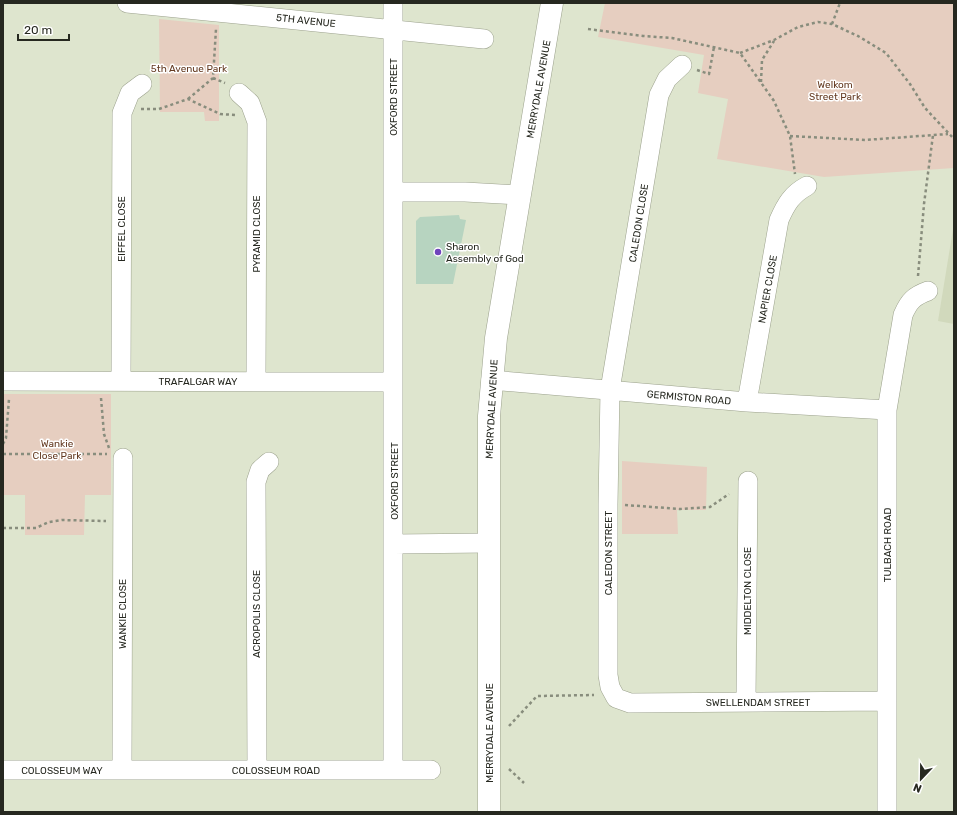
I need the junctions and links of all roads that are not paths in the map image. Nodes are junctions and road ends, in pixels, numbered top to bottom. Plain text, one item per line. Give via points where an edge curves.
1 (127, 3) edge
2 (393, 3) edge
3 (553, 6) edge
4 (393, 29) junction
5 (484, 39) dead end
6 (682, 65) road end
7 (142, 84) dead end
8 (239, 93) dead end
9 (802, 189) road end
10 (393, 192) junction
11 (520, 195) junction
12 (922, 293) road end
13 (491, 380) junction
14 (122, 381) junction
15 (256, 381) junction
16 (393, 382) junction
17 (6, 387) edge
18 (610, 390) junction
19 (747, 402) junction
20 (887, 410) junction
21 (123, 458) dead end
22 (269, 462) dead end
23 (748, 481) road end
24 (489, 543) junction
25 (394, 544) junction
26 (746, 701) junction
27 (887, 701) junction
28 (630, 703) joint
29 (3, 770) edge
30 (122, 770) junction
31 (256, 770) junction
32 (393, 770) junction
33 (431, 770) dead end
34 (489, 812) edge
35 (887, 812) edge

1 - 4 street, 5TH AVENUE
2 - 4 street, OXFORD STREET
3 - 11 street, MERRYDALE AVENUE
4 - 5 street, 5TH AVENUE
4 - 10 street, OXFORD STREET
6 - 18 street, CALEDON CLOSE via 667,79 659,95
7 - 14 street, EIFFEL CLOSE via 128,97 121,118
8 - 15 street, PYRAMID CLOSE via 250,103 257,122
9 - 19 street, NAPIER CLOSE via 790,198 779,220
10 - 11 street
10 - 16 street, OXFORD STREET
11 - 13 street, MERRYDALE AVENUE
12 - 20 street, TULBACH ROAD via 909,302 903,315
13 - 18 street, GERMISTON ROAD
13 - 24 street, MERRYDALE AVENUE
14 - 15 street, TRAFALGAR WAY
14 - 17 street, TRAFALGAR WAY
15 - 16 street, TRAFALGAR WAY
16 - 25 street, OXFORD STREET
18 - 19 street, GERMISTON ROAD
18 - 28 street, CALEDON STREET via 608,676 613,694 620,700
19 - 20 street, GERMISTON ROAD
20 - 27 street, TULBACH ROAD
21 - 30 street, WANKIE CLOSE
22 - 31 street, ACROPOLIS CLOSE via 260,470 256,482
23 - 26 street, MIDDELTON CLOSE
24 - 25 street
24 - 34 street, MERRYDALE AVENUE
25 - 32 street, OXFORD STREET
26 - 27 street, SWELLENDAM STREET
26 - 28 street, SWELLENDAM STREET
27 - 35 street, TULBACH ROAD
29 - 30 street, COLOSSEUM WAY
30 - 31 street, COLOSSEUM ROAD
31 - 32 street, COLOSSEUM ROAD
32 - 33 street, COLOSSEUM ROAD

